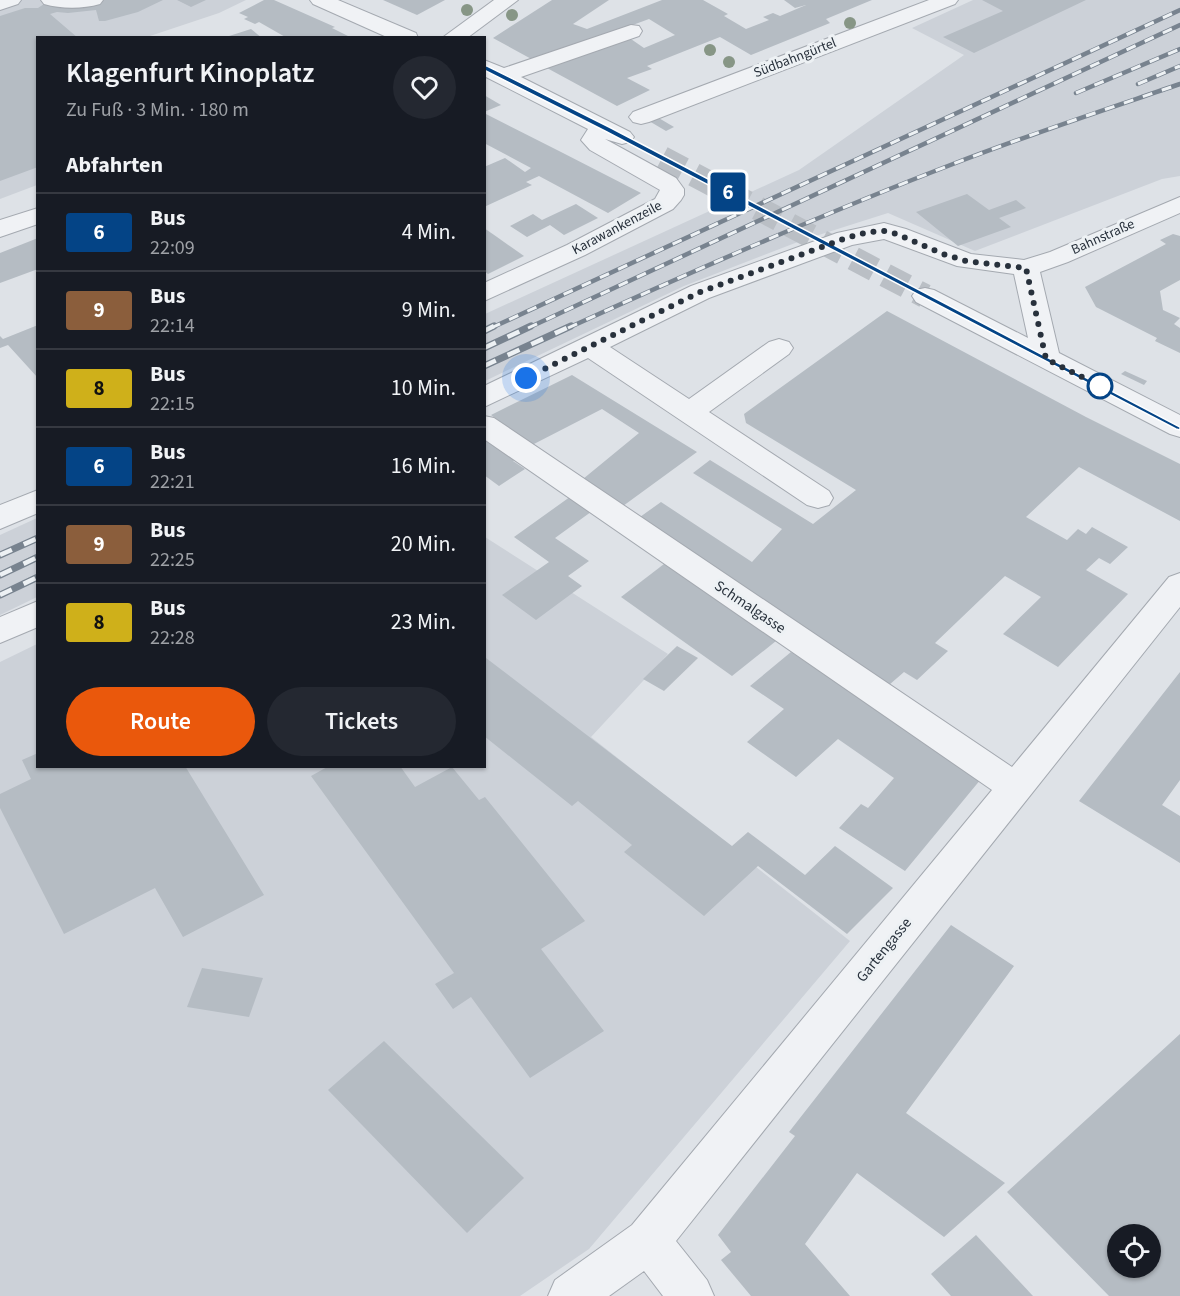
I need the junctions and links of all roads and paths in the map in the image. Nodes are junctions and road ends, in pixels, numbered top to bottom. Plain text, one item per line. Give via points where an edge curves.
1 (11, 0) edge
2 (51, 0) edge
3 (93, 0) edge
4 (320, 0) edge
5 (508, 0) edge
6 (948, 0) edge
7 (0, 3) edge
8 (631, 32) dead end
9 (403, 36) edge
10 (455, 36) edge
11 (494, 72) edge
12 (641, 117) dead end
13 (608, 129) junction
14 (662, 158) tunnel mouth
15 (1180, 204) edge
16 (36, 215) edge
17 (0, 229) edge
18 (1026, 268) junction
19 (486, 292) edge
20 (925, 296) tunnel mouth
21 (589, 346) junction
22 (779, 348) dead end
23 (1046, 359) junction
24 (486, 397) edge
25 (688, 413) junction
26 (486, 426) edge
27 (1180, 427) edge
28 (818, 498) dead end
29 (36, 501) edge
30 (0, 518) edge
31 (1180, 585) edge
32 (36, 614) edge
33 (0, 631) edge
34 (1016, 788) junction
35 (648, 1241) junction
36 (571, 1296) edge
37 (691, 1296) edge

1 - 7 street
2 - 3 street
4 - 9 street
5 - 10 street
6 - 12 street, Südbahngürtel
8 - 11 street
11 - 13 street
13 - 14 street
13 - 19 street, Karawankenzeile via 596,134 593,140 667,183 672,195 664,204
15 - 18 street, Bahnstraße
16 - 17 street
18 - 21 street, Bahnstraße via 966,261 897,234 868,232 700,292
18 - 23 street
20 - 23 street
21 - 24 street, Bahnstraße
21 - 25 street
22 - 25 street
23 - 27 street
25 - 28 street
26 - 34 street, Schmalgasse
29 - 30 street
31 - 34 street, Gartengasse
32 - 33 street
34 - 35 street, Gartengasse
35 - 36 street, Gartengasse
35 - 37 street

